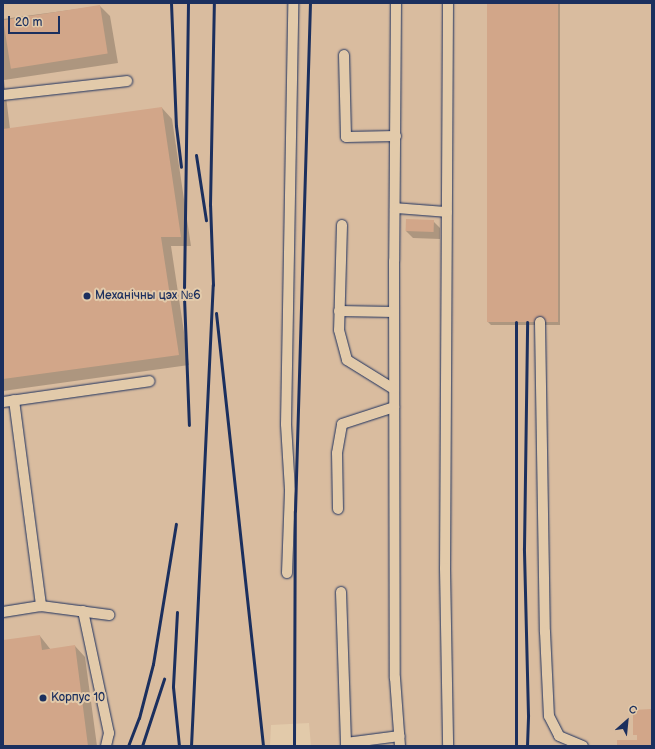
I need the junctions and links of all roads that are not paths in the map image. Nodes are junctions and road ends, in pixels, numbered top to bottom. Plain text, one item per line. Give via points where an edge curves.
1 (293, 3) edge
2 (396, 3) edge
3 (448, 3) edge
4 (344, 55) dead end
5 (127, 81) dead end
6 (3, 94) edge
7 (396, 136) junction
8 (396, 208) junction
9 (447, 212) junction
10 (342, 225) dead end
11 (339, 311) junction
12 (394, 312) junction
13 (540, 322) dead end
14 (150, 381) dead end
15 (394, 389) junction
16 (14, 400) junction
17 (3, 402) edge
18 (394, 408) junction
19 (338, 509) dead end
20 (287, 573) dead end
21 (341, 592) dead end
22 (41, 606) junction
23 (83, 611) junction
24 (3, 612) edge
25 (109, 615) dead end
26 (400, 741) edge
27 (346, 745) edge
28 (106, 746) edge
29 (448, 746) edge
30 (583, 746) edge

1 - 20 lane via 286,424 290,490
2 - 7 lane
3 - 9 lane
4 - 7 lane via 346,136
5 - 6 lane
7 - 8 lane
8 - 9 lane
8 - 12 lane
9 - 29 lane via 445,568
10 - 11 lane
11 - 12 lane
11 - 15 lane via 339,330 347,360
12 - 15 lane
13 - 30 lane via 544,624 549,716 559,736
14 - 16 lane
15 - 18 lane
16 - 17 lane
16 - 22 lane
18 - 19 lane via 342,424 337,453
18 - 26 lane via 395,678
21 - 27 lane
22 - 23 lane
22 - 24 lane
23 - 25 lane
23 - 28 lane via 109,734
26 - 27 lane

